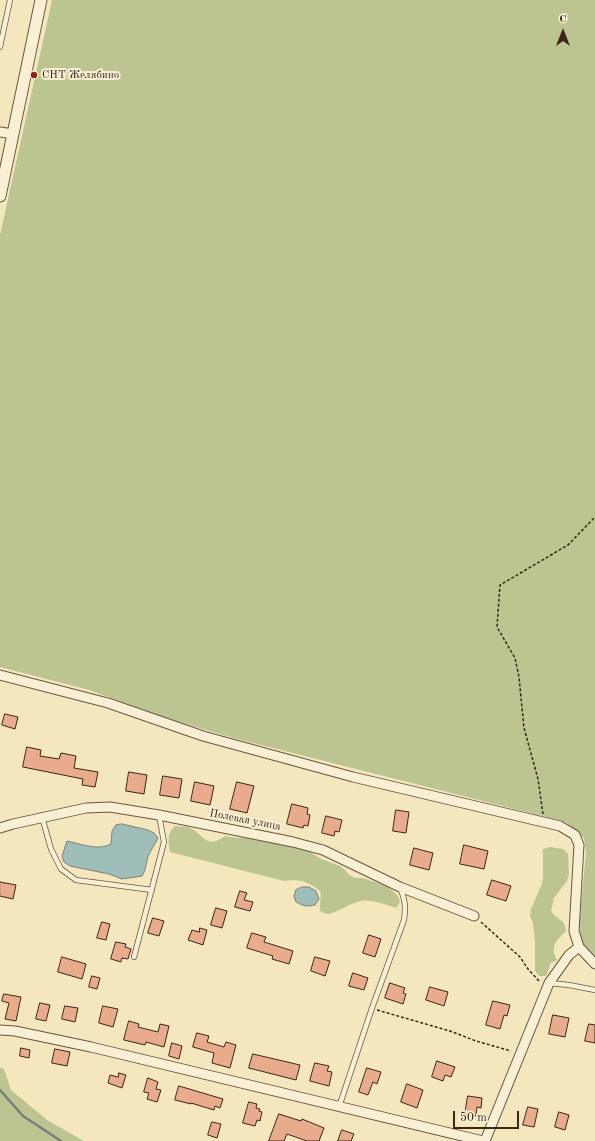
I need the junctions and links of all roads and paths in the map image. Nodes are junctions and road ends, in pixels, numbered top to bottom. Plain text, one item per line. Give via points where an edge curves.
1 (10, 0) edge
2 (41, 0) edge
3 (0, 47) edge
4 (0, 132) edge
5 (13, 134) junction
6 (0, 196) edge
7 (595, 518) edge
8 (0, 675) edge
9 (159, 815) junction
10 (543, 816) dead end
11 (42, 817) junction
12 (0, 828) edge
13 (400, 887) junction
14 (152, 890) junction
15 (474, 916) joint
16 (579, 947) junction
17 (134, 956) dead end
18 (595, 964) edge
19 (549, 983) junction
20 (595, 990) edge
21 (372, 1008) junction
22 (0, 1030) edge
23 (520, 1054) junction
24 (339, 1107) junction
25 (484, 1141) edge

1 - 3 lane
2 - 5 street
4 - 5 street
5 - 6 street
7 - 10 path via 568,545 500,585 497,627 515,658 524,728 538,779
8 - 16 street via 108,703 203,736 353,777 560,826 575,835 579,845 574,931
9 - 11 street, Полевая улица via 110,807 86,808
9 - 13 street, Полевая улица via 323,850
9 - 14 lane via 164,842
11 - 12 street, Полевая улица
11 - 14 lane via 51,849 61,869 76,880
13 - 15 street, Полевая улица
13 - 21 lane via 405,900 404,920
14 - 17 lane
15 - 19 path via 520,957 540,982
16 - 18 street
16 - 19 street
19 - 20 lane
19 - 23 street
21 - 23 path via 450,1030 476,1042
21 - 24 lane
22 - 24 street via 91,1047
23 - 25 street
24 - 25 street

